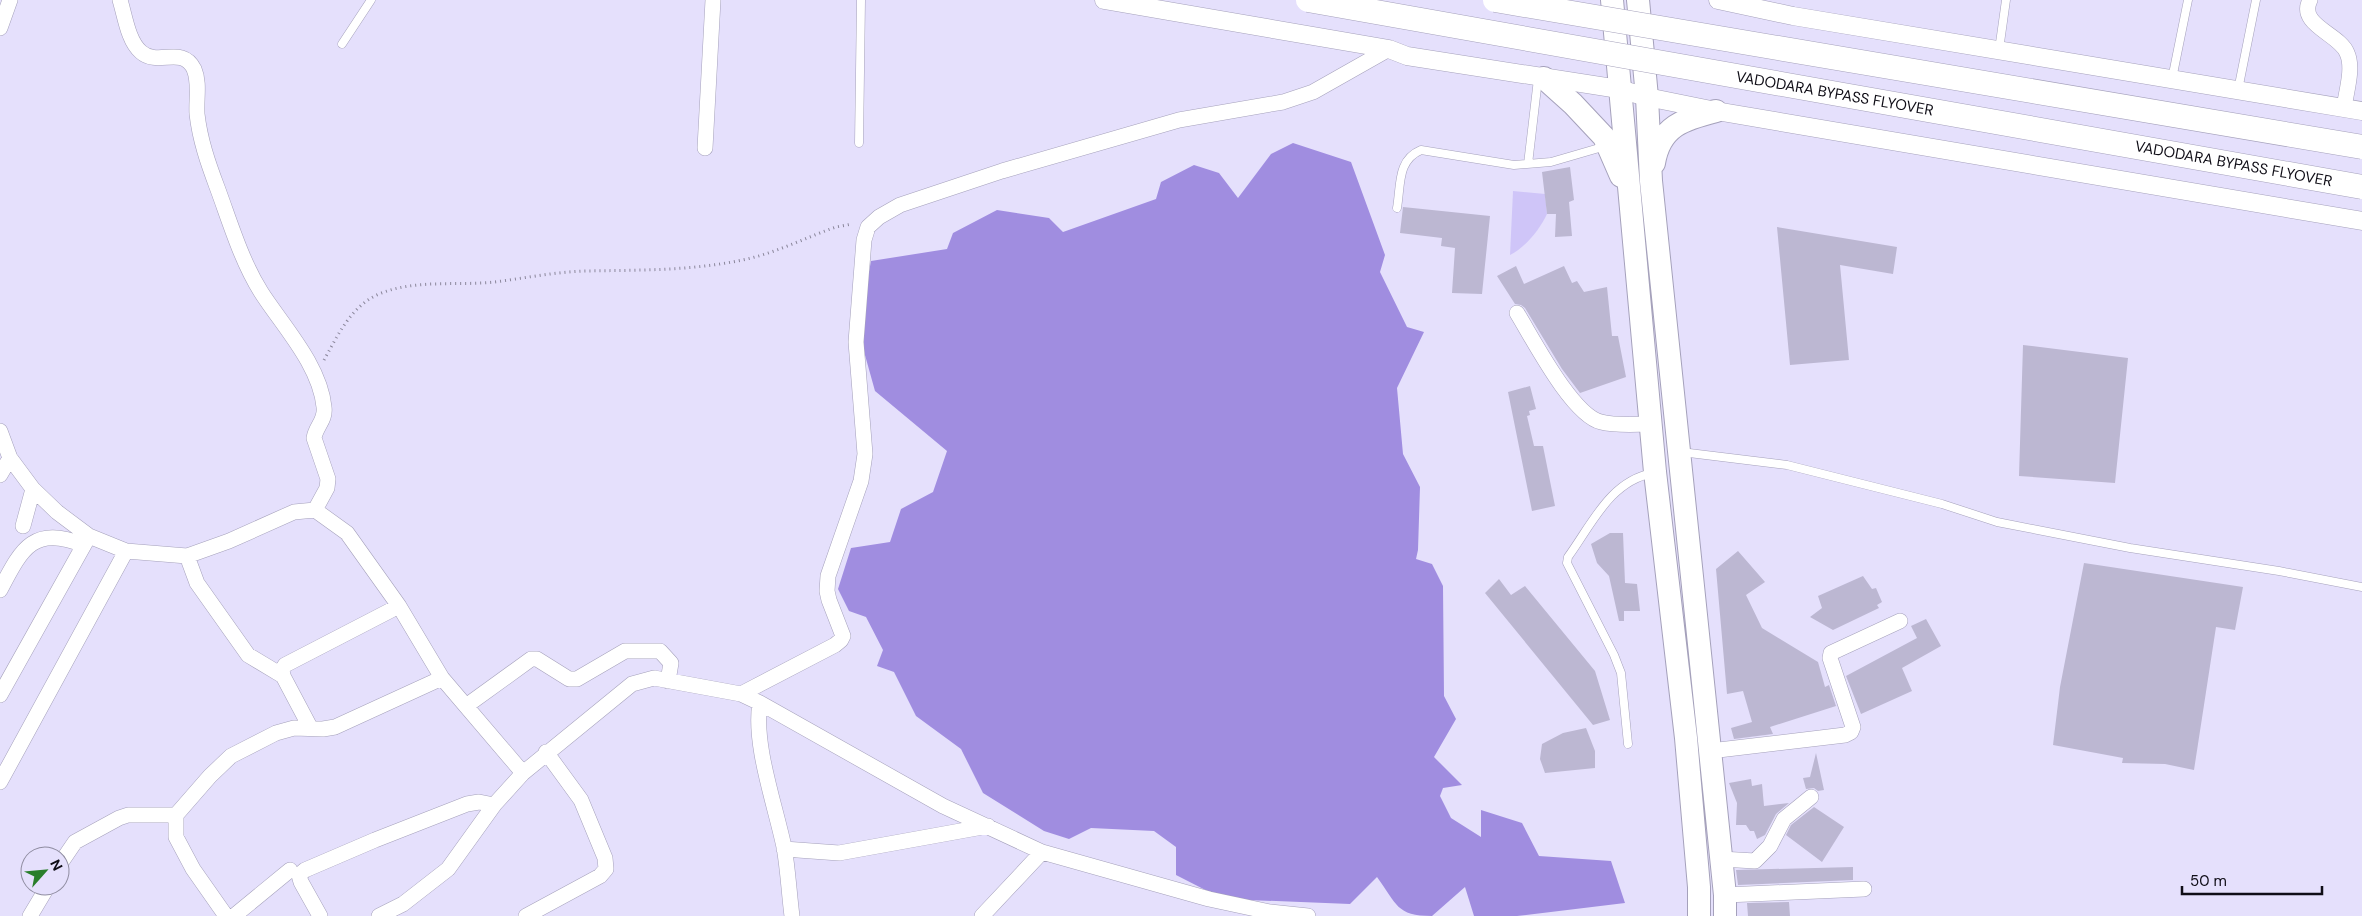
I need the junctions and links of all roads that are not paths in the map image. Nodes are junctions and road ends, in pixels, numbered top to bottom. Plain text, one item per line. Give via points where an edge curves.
1 (10, 0) edge
2 (120, 0) edge
3 (371, 0) edge
4 (713, 0) edge
5 (861, 0) edge
6 (1104, 0) edge
7 (1308, 0) edge
8 (1495, 0) edge
9 (1612, 0) edge
10 (1638, 0) edge
11 (1718, 0) edge
12 (2006, 0) edge
13 (2188, 0) edge
14 (2256, 0) edge
15 (2310, 0) edge
16 (0, 28) edge
17 (342, 44) dead end
18 (1389, 49) junction
19 (1998, 50) junction
20 (1541, 78) junction
21 (2172, 79) junction
22 (1619, 89) junction
23 (2238, 90) junction
24 (1647, 98) junction
25 (2344, 108) junction
26 (1716, 111) junction
27 (2362, 111) edge
28 (860, 143) dead end
29 (1608, 146) junction
30 (2362, 147) edge
31 (705, 148) dead end
32 (1528, 164) junction
33 (1651, 181) junction
34 (2362, 187) edge
35 (1632, 205) junction
36 (1397, 208) dead end
37 (2362, 221) edge
38 (1517, 313) dead end
39 (1652, 424) junction
40 (0, 431) edge
41 (1679, 452) junction
42 (10, 458) junction
43 (1656, 472) junction
44 (0, 475) edge
45 (33, 489) junction
46 (315, 510) junction
47 (23, 526) dead end
48 (87, 540) junction
49 (126, 551) junction
50 (187, 556) junction
51 (1, 587) edge
52 (2362, 587) edge
53 (399, 606) junction
54 (1900, 621) dead end
55 (283, 676) junction
56 (442, 678) junction
57 (668, 681) junction
58 (741, 694) junction
59 (0, 695) edge
60 (760, 702) junction
61 (466, 706) junction
62 (310, 727) junction
63 (1628, 744) dead end
64 (1710, 751) junction
65 (546, 752) junction
66 (523, 773) junction
67 (0, 782) edge
68 (1811, 796) dead end
69 (494, 805) junction
70 (176, 815) junction
71 (988, 826) junction
72 (70, 849) edge
73 (784, 849) junction
74 (1042, 852) junction
75 (1721, 859) junction
76 (290, 870) dead end
77 (1864, 889) dead end
78 (42, 896) edge
79 (1725, 906) edge
80 (30, 916) edge
81 (226, 916) edge
82 (234, 916) edge
83 (320, 916) edge
84 (379, 916) edge
85 (526, 916) edge
86 (792, 916) edge
87 (982, 916) edge
88 (1308, 916) edge
89 (1699, 916) edge

1 - 16 street
2 - 46 street via 132,39 140,52 150,58 180,55 194,69 201,142 233,230 261,292 299,344 315,378 325,414 314,438 328,479 327,488
3 - 17 lane
4 - 31 street
5 - 28 lane
6 - 18 street
7 - 34 highway, VADODARA BYPASS FLYOVER, bridge
8 - 30 highway, bridge
9 - 22 main road
10 - 24 main road
11 - 19 street via 1793,16
12 - 19 lane
13 - 21 lane
14 - 23 lane
15 - 25 street via 2308,13 2311,21 2342,43 2350,61
18 - 20 street via 1407,56
18 - 58 street via 1313,92 1283,102 1179,120 1002,171 900,205 878,217 868,227 864,240 856,342 865,454 861,480 828,576 827,591 843,636 835,645
19 - 21 street
20 - 22 street
20 - 29 main road via 1589,120
20 - 32 lane
21 - 23 street
22 - 24 street
22 - 35 main road
23 - 25 street
24 - 26 street
24 - 33 main road
25 - 27 street
26 - 33 main road via 1686,119 1663,137 1656,150
26 - 37 street
29 - 32 lane via 1551,162
29 - 35 main road
32 - 36 lane via 1514,165 1421,150 1411,154 1404,163
33 - 41 main road
35 - 39 main road
38 - 39 street via 1563,386 1586,414 1600,422
39 - 43 main road
40 - 42 street
41 - 52 lane via 1787,465 1942,504 1997,522
41 - 64 main road
42 - 44 street
42 - 45 street
43 - 63 lane via 1634,478 1614,491 1567,563 1621,673
43 - 89 main road via 1686,738
45 - 47 street
45 - 48 street
46 - 50 street via 294,512
46 - 53 street via 347,533
48 - 49 street
48 - 51 street via 50,537 34,541 27,546
48 - 59 street
49 - 50 street
49 - 67 street
50 - 55 street via 197,583 248,655
53 - 55 street via 285,665
53 - 56 street
54 - 64 street via 1831,653 1853,727 1851,732
55 - 62 street
56 - 61 street
56 - 62 street via 335,728
57 - 58 street
57 - 61 street via 671,664 660,651 625,651 576,679 531,659
57 - 65 street via 654,678 632,684
58 - 60 street
60 - 71 street via 943,806
60 - 73 street via 759,736
61 - 66 street
62 - 70 street via 276,733 231,756
64 - 75 main road
65 - 66 street
65 - 85 street via 581,800 605,858 606,869 600,876
66 - 69 street
68 - 75 street via 1784,819 1770,846 1755,861
69 - 83 street via 467,804 305,870 299,875 301,882
69 - 84 street via 448,868 403,904
70 - 72 street via 128,815 75,842
70 - 81 street via 176,837 193,869
71 - 73 street via 838,853
71 - 74 street
73 - 86 street
74 - 87 street
74 - 88 street via 1209,899
75 - 79 main road
76 - 82 street
77 - 79 street
78 - 80 street

